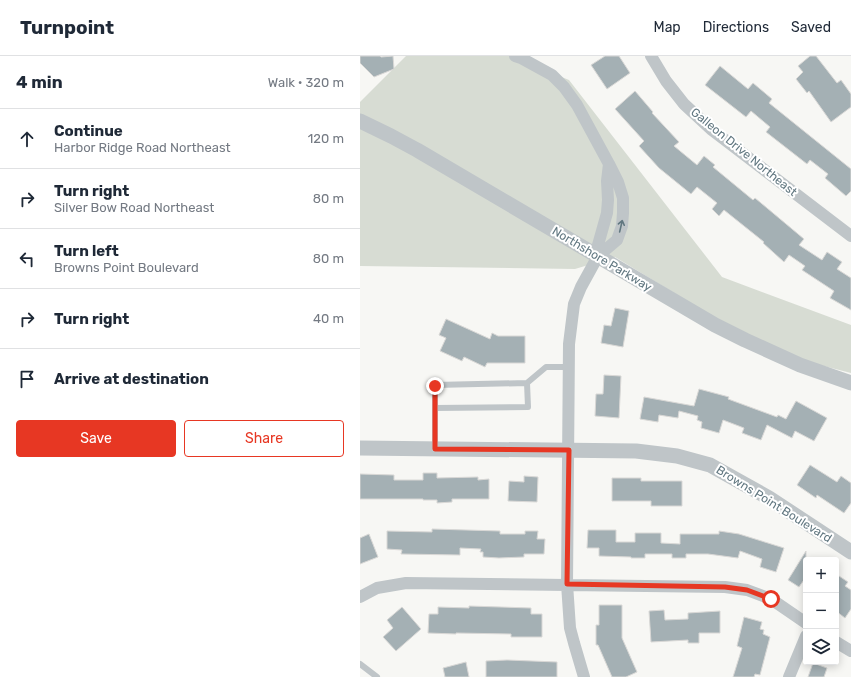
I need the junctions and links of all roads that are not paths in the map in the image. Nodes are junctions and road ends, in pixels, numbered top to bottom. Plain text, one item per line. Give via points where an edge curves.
1 (651, 56) edge
2 (519, 57) edge
3 (360, 121) edge
4 (609, 164) junction
5 (851, 236) edge
6 (598, 256) junction
7 (569, 367) junction
8 (527, 383) junction
9 (851, 383) edge
10 (435, 408) junction
11 (360, 448) edge
12 (435, 449) junction
13 (569, 450) junction
14 (851, 552) edge
15 (567, 584) junction
16 (360, 597) edge
17 (803, 621) edge
18 (803, 643) edge
19 (839, 644) edge
20 (851, 651) edge
21 (360, 664) edge
22 (377, 677) edge
23 (584, 677) edge
24 (789, 677) edge

1 - 5 street, Galleon Drive Northeast via 684,104 712,130
2 - 4 street via 552,75 564,88 577,105
3 - 6 street, Northshore Parkway via 417,150
4 - 6 street via 607,213 598,245
6 -> 4 street via 617,240 622,226 623,198
6 - 7 street via 574,304 569,338
6 - 9 street, Northshore Parkway via 746,340 800,365
7 - 8 lane via 546,367
7 - 13 street
8 - 10 lane via 435,386
8 - 10 lane via 528,407
10 - 12 lane
11 - 12 street, Browns Point Boulevard
12 - 13 street, Browns Point Boulevard
13 - 14 street, Browns Point Boulevard via 658,453 710,465 769,498
13 - 15 street
15 - 16 street via 406,583 378,588
15 - 17 street via 717,586 747,590 771,599
15 - 23 street via 570,628
18 - 24 street
19 - 20 street
21 - 22 lane

